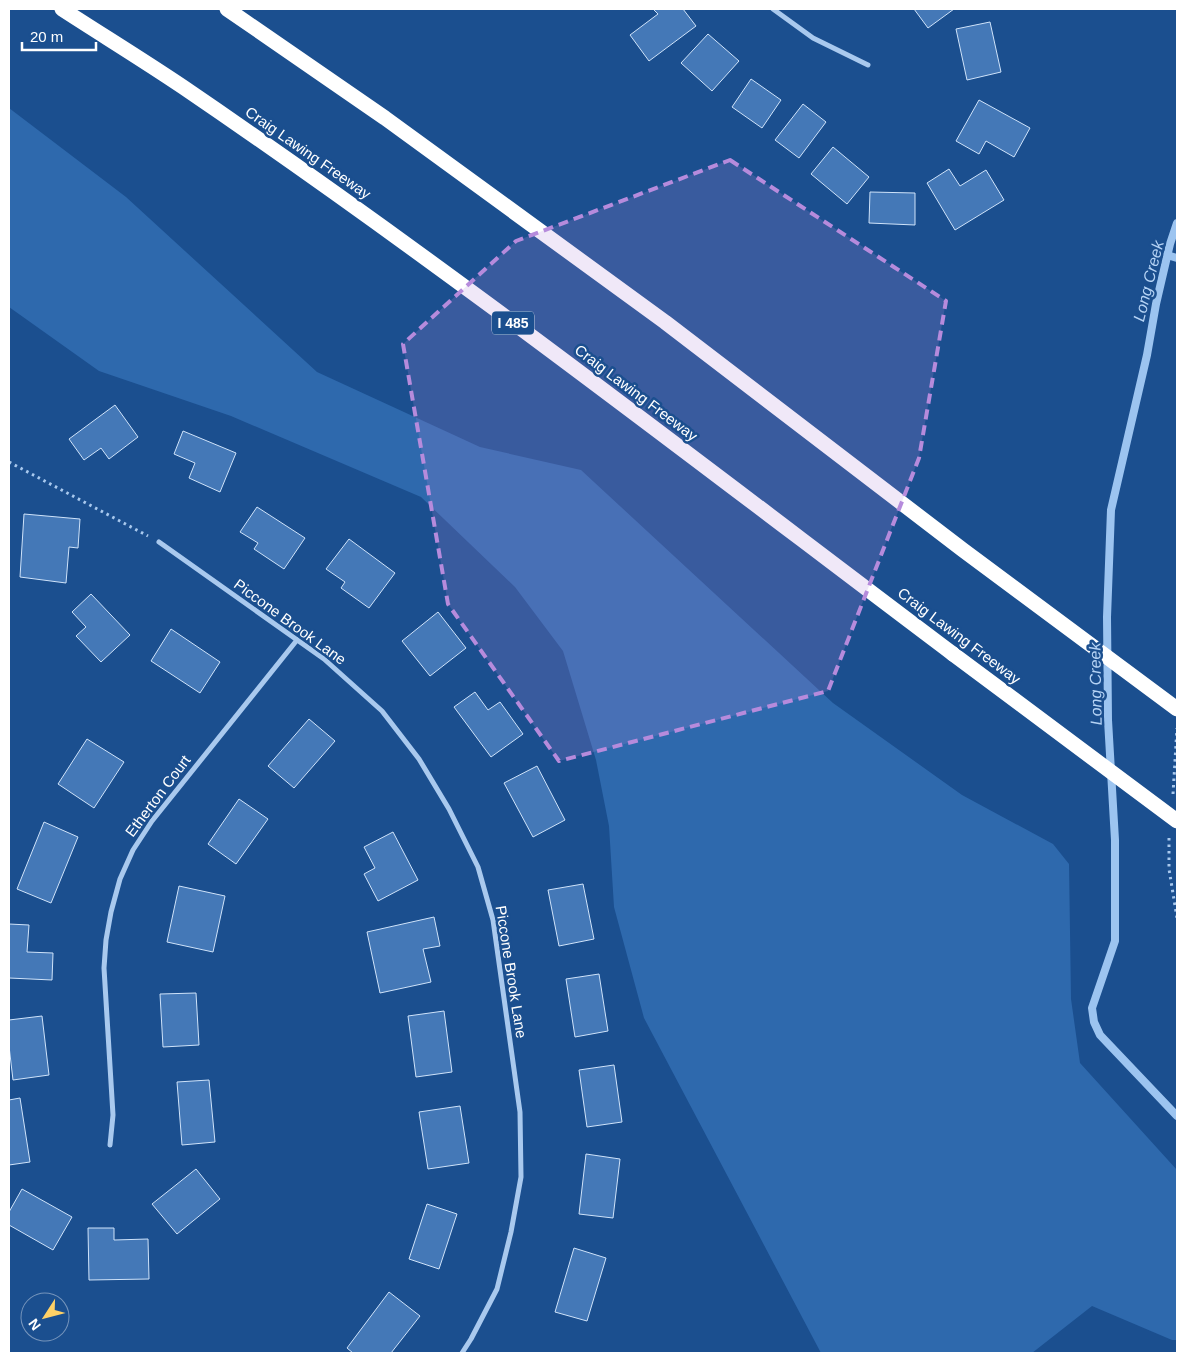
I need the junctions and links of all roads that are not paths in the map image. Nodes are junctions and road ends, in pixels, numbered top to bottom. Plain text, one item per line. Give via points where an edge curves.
1 (62, 9) edge
2 (227, 9) edge
3 (773, 9) edge
4 (868, 65) dead end
5 (159, 542) road end
6 (297, 640) junction
7 (1177, 709) edge
8 (1177, 821) edge
9 (110, 1145) dead end
10 (462, 1353) edge

1 - 8 highway, Craig Lawing Freeway / I 485, bridge via 181,86 391,233
2 - 7 highway via 385,118 665,322
3 - 4 street via 813,38
5 - 6 street, Piccone Brook Lane
6 - 9 street, Etherton Court via 152,821 133,850 120,880 111,912 104,968 113,1115
6 - 10 street, Piccone Brook Lane via 324,659 382,711 419,759 478,867 492,920 520,1112 521,1177 497,1289

